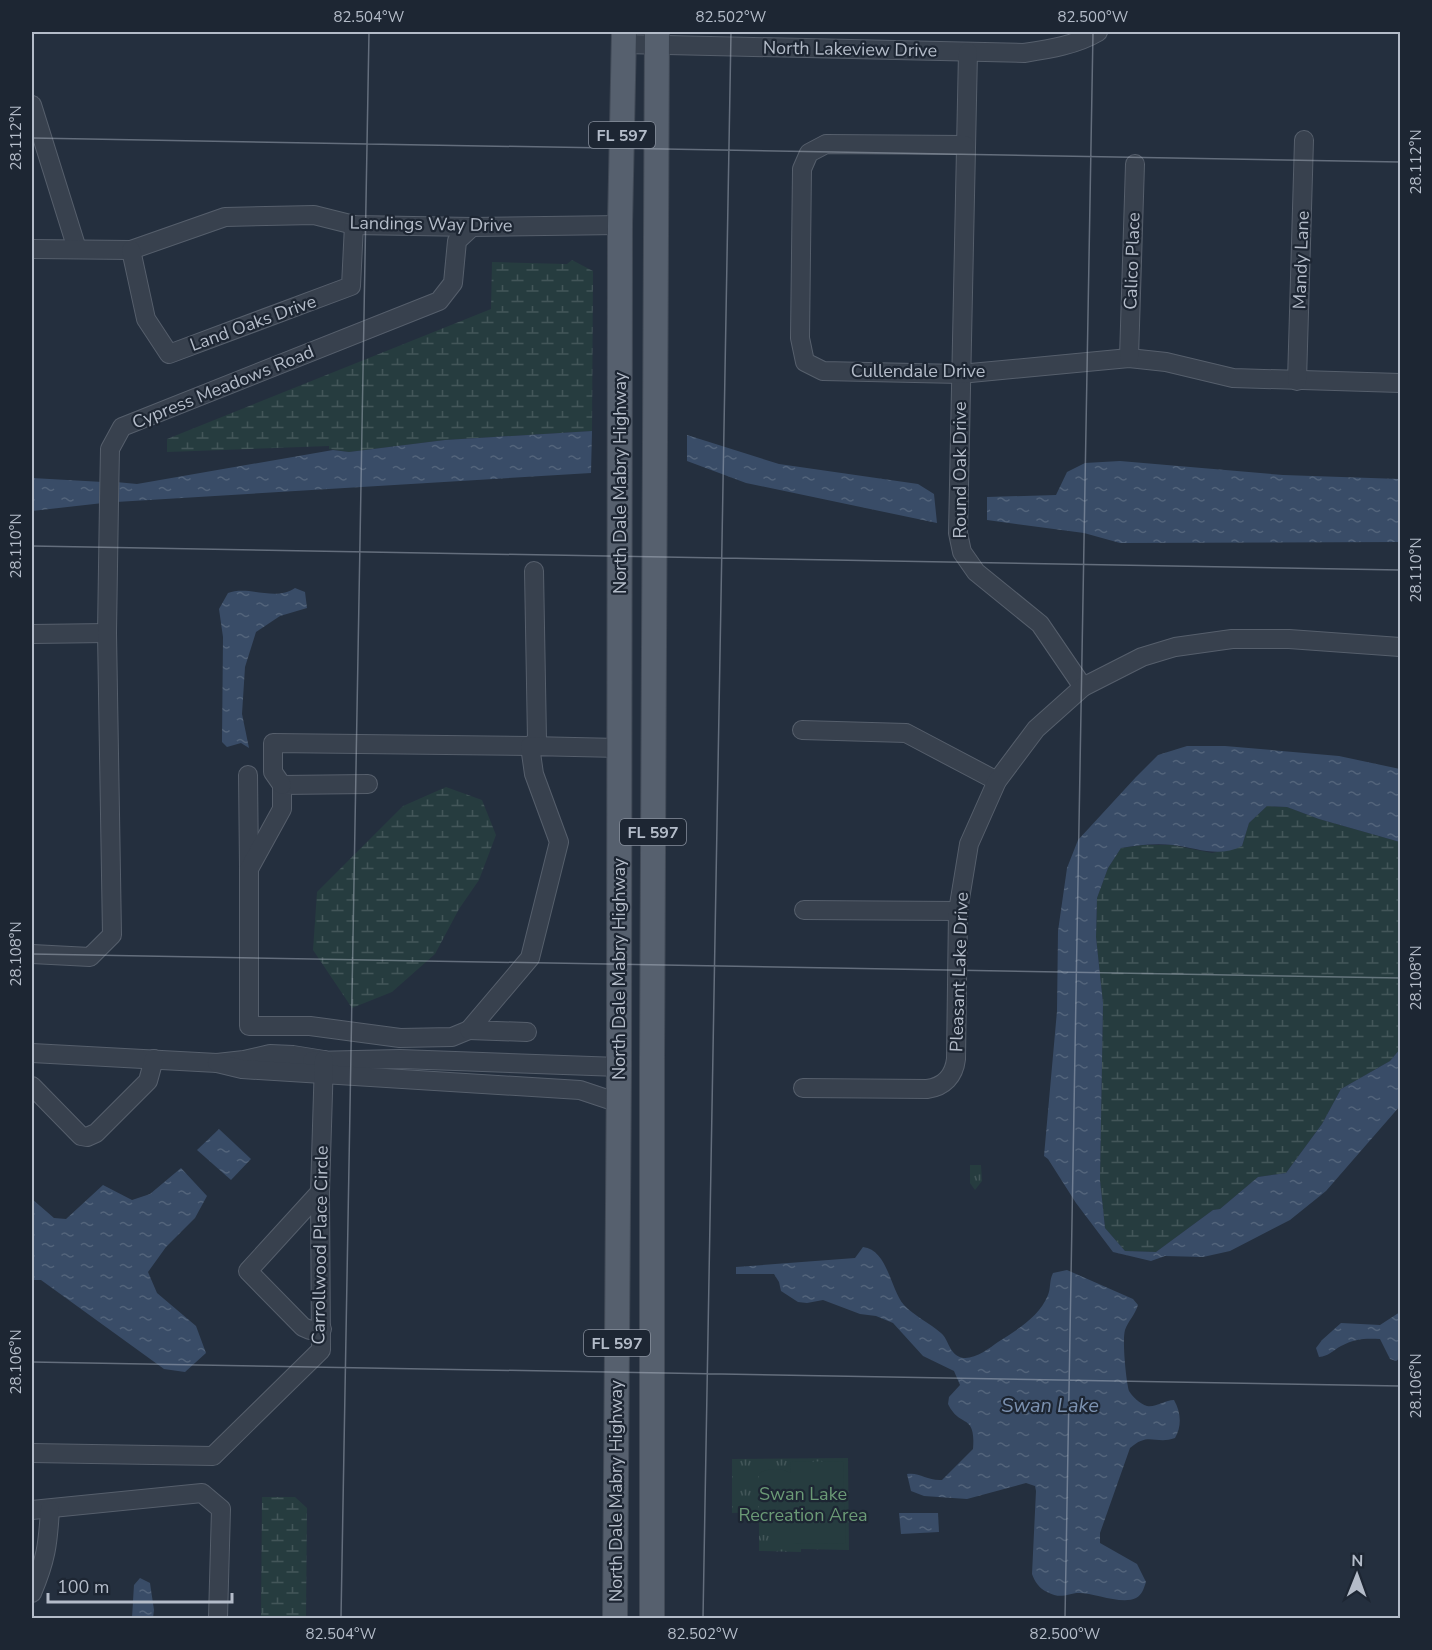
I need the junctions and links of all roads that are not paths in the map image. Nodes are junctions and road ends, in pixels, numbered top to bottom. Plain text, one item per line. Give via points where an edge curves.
1 (1098, 32) edge
2 (624, 38) edge
3 (657, 39) edge
4 (968, 52) junction
5 (32, 105) edge
6 (1304, 140) dead end
7 (965, 146) junction
8 (1135, 164) dead end
9 (354, 225) junction
10 (620, 225) junction
11 (472, 227) junction
12 (32, 249) edge
13 (77, 249) junction
14 (131, 250) junction
15 (1129, 358) junction
16 (960, 374) junction
17 (1297, 381) junction
18 (1401, 383) edge
19 (655, 519) junction
20 (534, 571) dead end
21 (107, 633) junction
22 (32, 634) edge
23 (1401, 647) edge
24 (1083, 687) junction
25 (802, 730) dead end
26 (530, 746) junction
27 (619, 748) junction
28 (248, 775) dead end
29 (997, 781) junction
30 (368, 784) dead end
31 (282, 785) junction
32 (249, 869) junction
33 (804, 910) dead end
34 (958, 912) junction
35 (32, 954) edge
36 (469, 1030) junction
37 (527, 1032) dead end
38 (400, 1038) junction
39 (32, 1053) edge
40 (154, 1059) junction
41 (400, 1059) junction
42 (217, 1063) junction
43 (502, 1063) junction
44 (324, 1067) junction
45 (619, 1067) junction
46 (402, 1077) junction
47 (501, 1083) junction
48 (32, 1086) edge
49 (803, 1088) dead end
50 (619, 1103) junction
51 (320, 1192) junction
52 (322, 1329) junction
53 (652, 1411) junction
54 (32, 1453) edge
55 (50, 1509) junction
56 (32, 1510) edge
57 (32, 1593) edge
58 (218, 1618) edge
59 (615, 1618) edge
60 (652, 1618) edge

1 - 4 street, North Lakeview Drive via 1054,49
2 - 3 street, North Lakeview Drive
2 - 10 main road, North Dale Mabry Highway / FL 597
3 - 4 street, North Lakeview Drive
3 - 19 main road, North Dale Mabry Highway / FL 597
4 - 7 street, Round Oak Drive
5 - 13 street
6 - 17 street, Mandy Lane
7 - 16 street, Round Oak Drive
7 - 16 street, Cullendale Drive via 826,144 809,153 802,169 800,338 805,362 823,371
8 - 15 street, Calico Place
9 - 11 street, Landings Way Drive
9 - 14 street, Landings Way Drive via 314,215 225,217
9 - 14 street, Land Oaks Drive via 351,286 170,354 146,319
10 - 11 street, Landings Way Drive
10 - 19 main road via 634,233 642,262 640,469
10 - 27 main road, North Dale Mabry Highway / FL 597
11 - 21 street, Cypress Meadows Road via 457,242 453,283 439,301 122,427 110,449
12 - 13 street, Landings Way Drive
13 - 14 street, Landings Way Drive
15 - 16 street, Cullendale Drive
15 - 17 street, Cullendale Drive via 1166,362 1233,378
16 - 24 street, Round Oak Drive via 958,533 962,552 976,573 1040,624
17 - 18 street, Cullendale Drive
19 - 53 main road, North Dale Mabry Highway / FL 597
20 - 26 street via 537,740
21 - 22 street
21 - 35 street, Cypress Meadows Road via 112,935 90,957
23 - 24 street, Pleasant Lake Drive via 1232,639 1175,647 1142,657
24 - 29 street, Pleasant Lake Drive via 1036,729
25 - 29 street via 906,733
26 - 27 street
26 - 31 street via 273,743 273,772
26 - 36 street via 534,774 559,842 530,958
27 - 45 main road, North Dale Mabry Highway / FL 597
28 - 32 street
29 - 34 street, Pleasant Lake Drive via 969,844
30 - 31 street
31 - 32 street via 282,809
32 - 38 street via 249,1026 310,1026
33 - 34 street
34 - 49 street, Pleasant Lake Drive via 956,1059 949,1079 927,1089
36 - 37 street
36 - 38 street via 452,1037
38 - 41 street
39 - 40 street
40 - 42 street
40 - 48 street via 148,1081 87,1137 81,1136
41 - 43 street
41 - 44 street
41 - 46 street
42 - 44 street via 242,1069
42 - 44 street via 270,1054 292,1055
43 - 45 street
43 - 47 street
44 - 46 street
44 - 51 street, Carrollwood Place Circle
45 - 50 main road, North Dale Mabry Highway / FL 597
45 - 53 main road via 635,1101 637,1120 639,1359
46 - 47 street
47 - 50 street via 580,1090
50 - 59 main road, North Dale Mabry Highway / FL 597
51 - 52 street, Carrollwood Place Circle
51 - 52 street via 248,1272 303,1327
52 - 54 street, Carrollwood Place Circle via 321,1350 213,1455
53 - 60 main road, North Dale Mabry Highway / FL 597
55 - 56 street
55 - 57 street via 47,1551
55 - 58 street via 202,1493 222,1509

